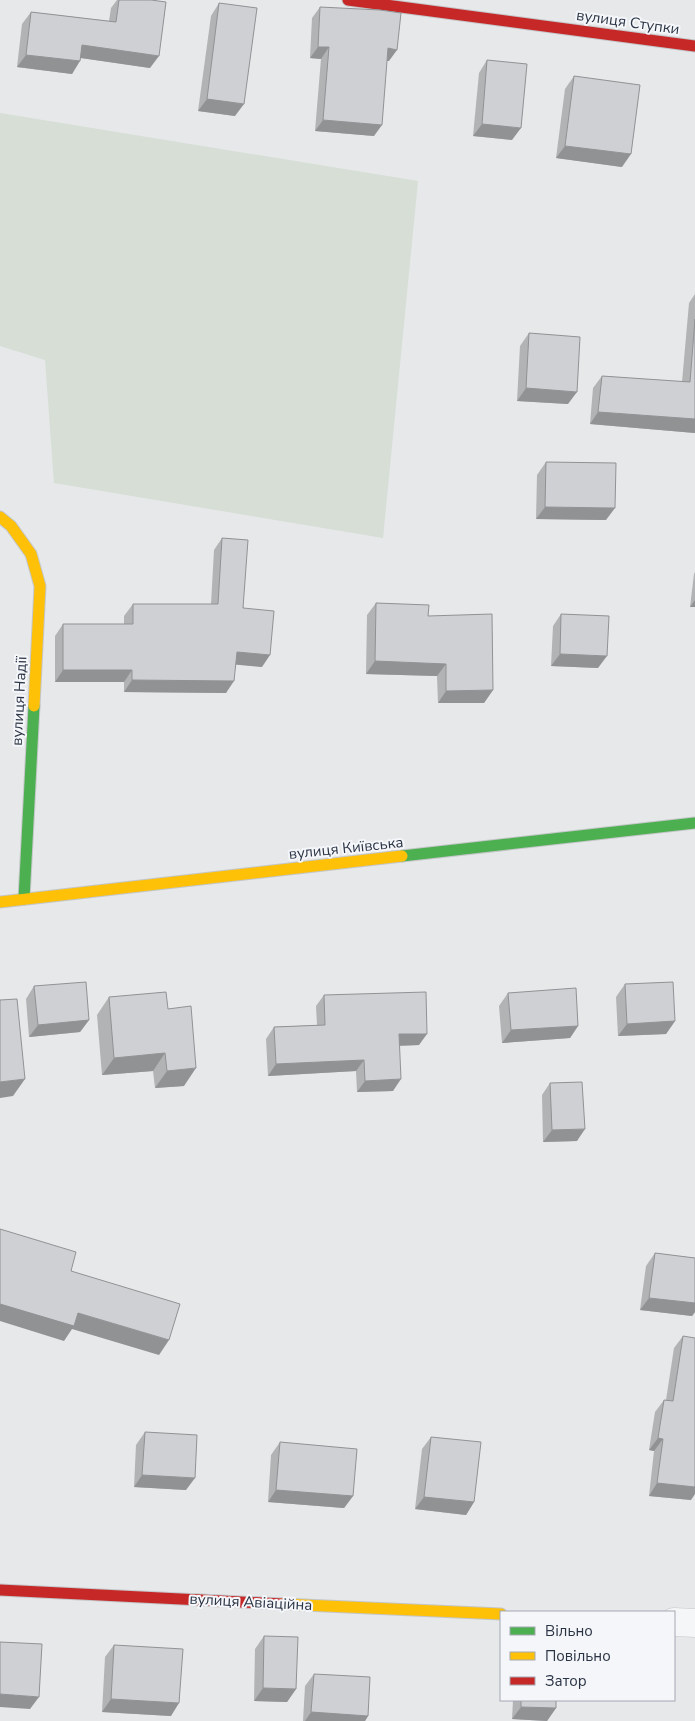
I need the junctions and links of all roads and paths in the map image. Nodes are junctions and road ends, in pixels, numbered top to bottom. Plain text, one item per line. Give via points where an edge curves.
1 (348, 0) edge
2 (695, 46) edge
3 (0, 517) edge
4 (695, 823) edge
5 (24, 899) junction
6 (0, 902) edge
7 (0, 1590) edge
8 (500, 1614) edge
9 (675, 1622) edge
10 (695, 1623) edge

1 - 2 street, вулиця Ступки
3 - 5 street, вулиця Надії via 31,554 40,586
4 - 5 street, вулиця Київська
5 - 6 street, вулиця Київська
7 - 8 street, вулиця Авіаційна
9 - 10 street

